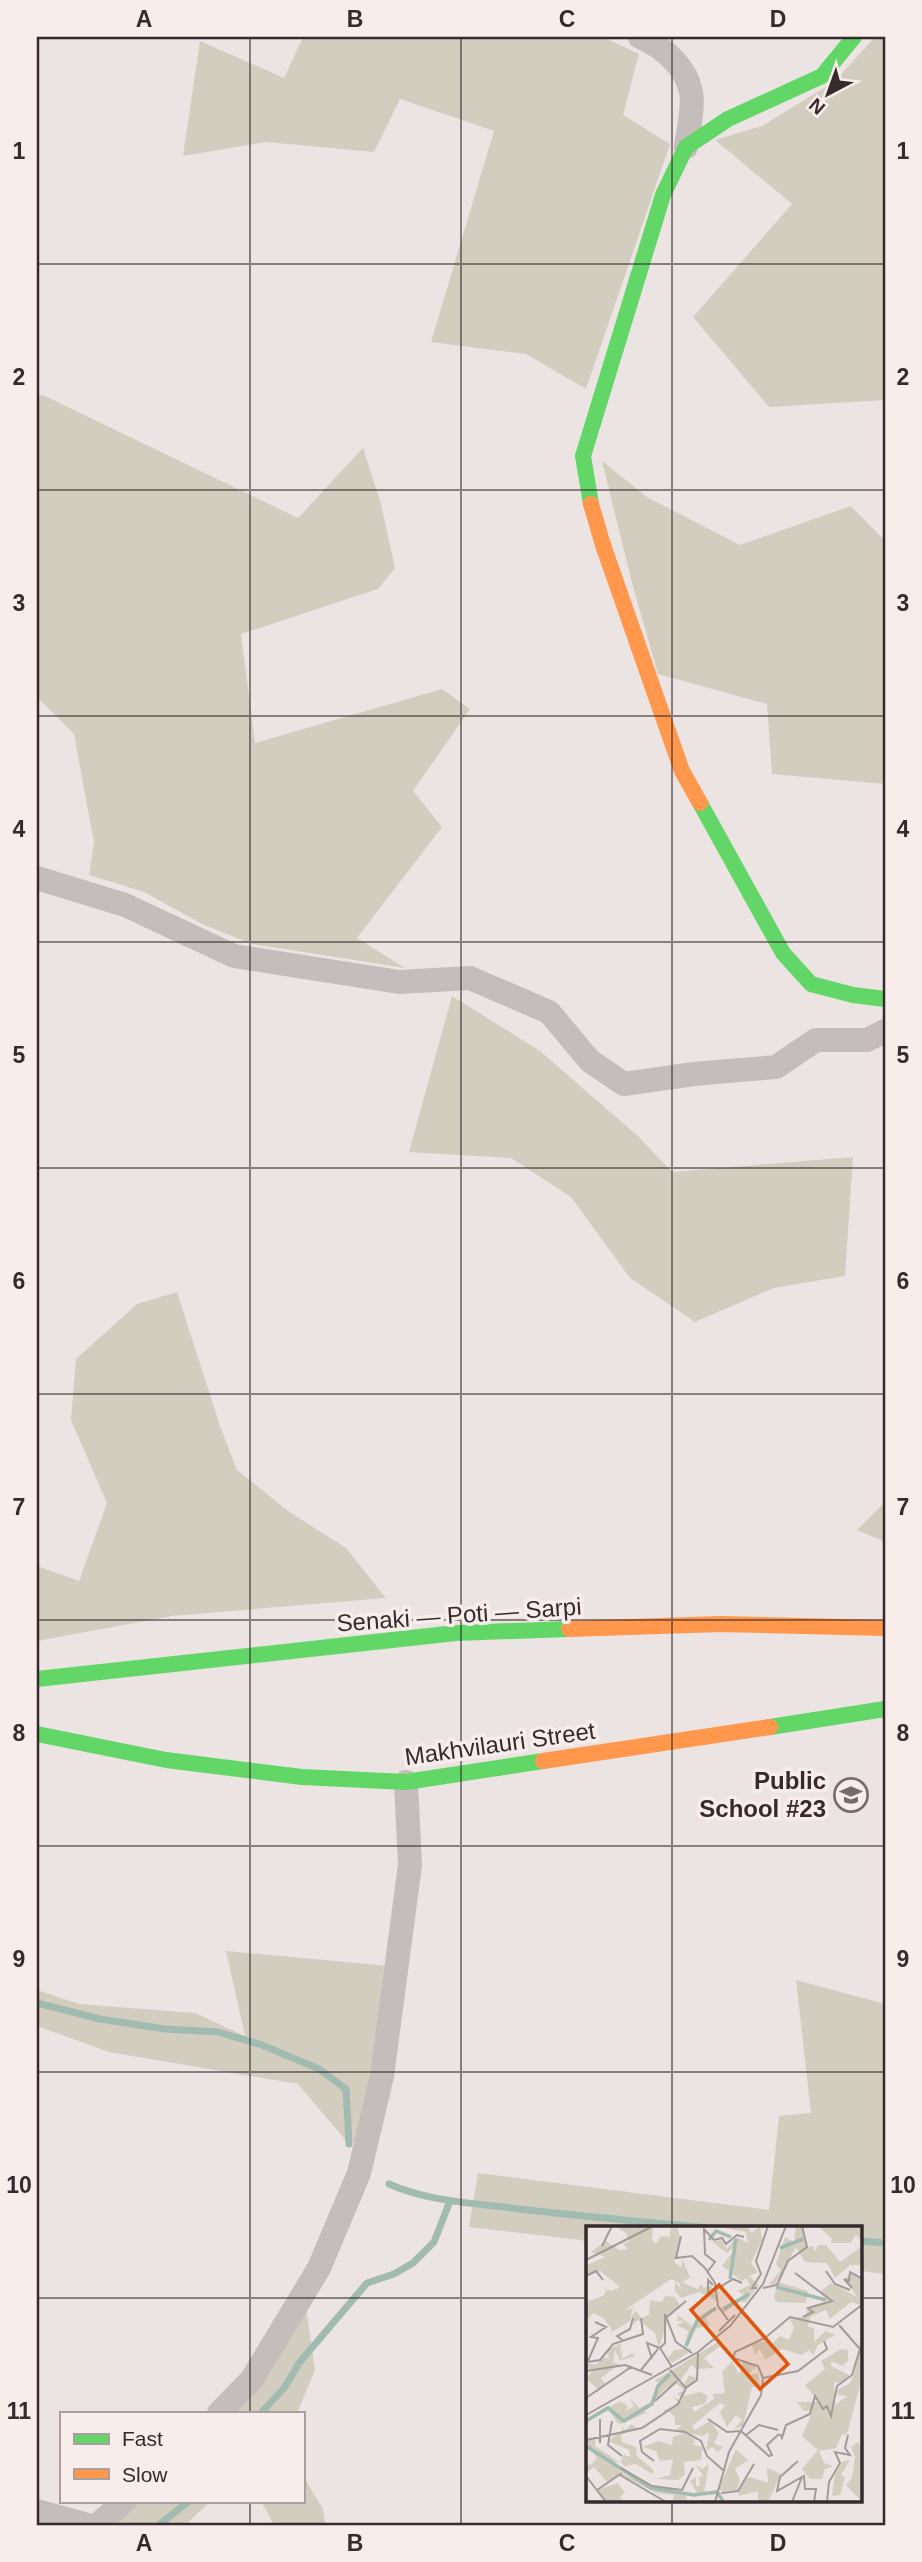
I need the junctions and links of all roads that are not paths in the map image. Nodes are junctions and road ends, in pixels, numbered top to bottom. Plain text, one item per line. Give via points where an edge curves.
1 (640, 37) edge
2 (854, 37) edge
3 (686, 147) junction
4 (37, 878) edge
5 (885, 999) edge
6 (885, 1031) edge
7 (885, 1629) edge
8 (37, 1679) edge
9 (885, 1709) edge
10 (37, 1734) edge
11 (406, 1782) junction
12 (220, 2412) edge
13 (124, 2502) edge
14 (37, 2511) edge
15 (88, 2525) edge
16 (97, 2525) edge

1 - 3 street via 655,43 680,67 691,93
2 - 3 main road via 822,76 727,119
3 - 5 main road via 663,195 583,456 592,510 682,771 783,953 811,984
4 - 6 street via 125,905 234,956 399,982 470,978 549,1012 590,1061 624,1084 776,1067 816,1040 867,1040
7 - 8 main road, Senaki — Poti — Sarpi via 721,1625 456,1633
9 - 11 main road, Makhvilauri Street
10 - 11 main road, Makhvilauri Street via 166,1760 302,1777
11 - 12 street via 410,1864 382,2076 359,2173 319,2269 252,2379
13 - 16 street
14 - 15 street

